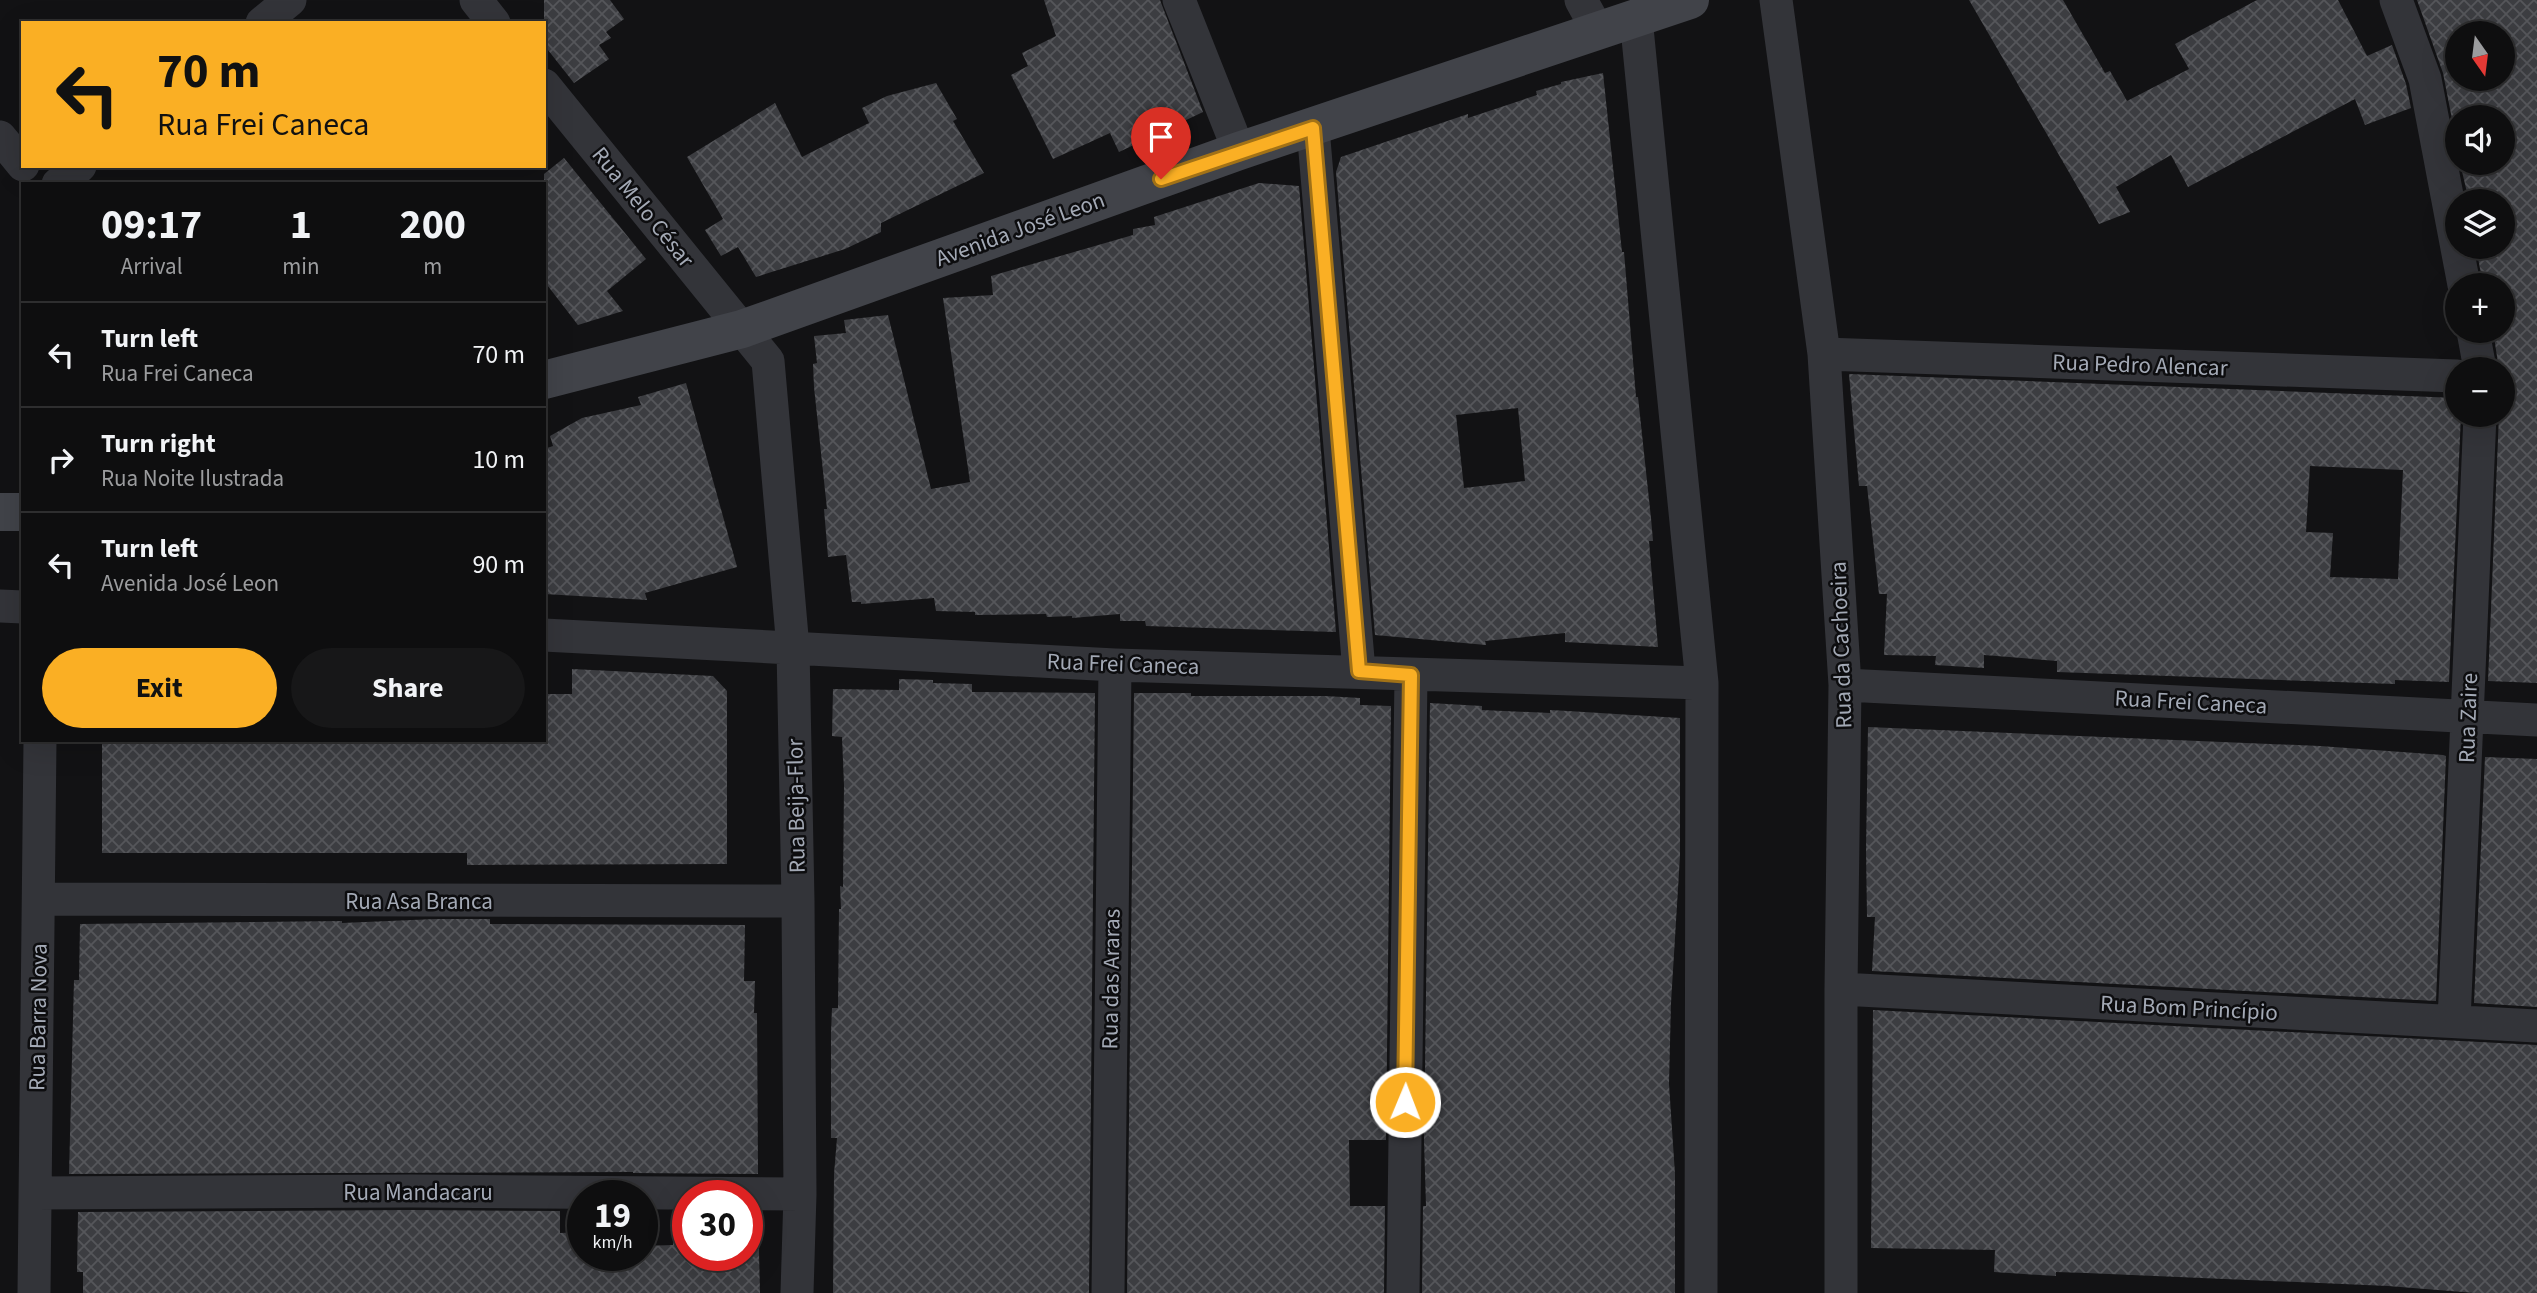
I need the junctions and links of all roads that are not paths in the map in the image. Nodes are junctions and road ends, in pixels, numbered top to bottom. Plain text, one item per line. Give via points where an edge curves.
1 (475, 0) edge
2 (1179, 0) edge
3 (1776, 0) edge
4 (2396, 0) edge
5 (1681, 3) edge
6 (1589, 16) edge
7 (1636, 18) junction
8 (492, 21) edge
9 (546, 87) edge
10 (1313, 128) junction
11 (0, 137) edge
12 (1239, 151) junction
13 (21, 163) edge
14 (26, 168) edge
15 (78, 168) edge
16 (37, 182) edge
17 (60, 182) edge
18 (2462, 273) edge
19 (742, 329) junction
20 (1824, 354) junction
21 (2445, 376) edge
22 (546, 379) edge
23 (2479, 427) edge
24 (0, 512) edge
25 (21, 512) edge
26 (0, 606) edge
27 (21, 607) edge
28 (546, 635) edge
29 (793, 648) junction
30 (1115, 665) junction
31 (1359, 671) junction
32 (1411, 675) junction
33 (1703, 682) junction
34 (1845, 685) junction
35 (2469, 716) junction
36 (2537, 720) edge
37 (40, 742) edge
38 (39, 899) junction
39 (798, 901) junction
40 (1841, 989) junction
41 (2454, 1021) junction
42 (2537, 1026) edge
43 (36, 1194) junction
44 (800, 1194) junction
45 (34, 1293) edge
46 (797, 1293) edge
47 (1108, 1293) edge
48 (1404, 1293) edge
49 (1701, 1293) edge
50 (1841, 1293) edge

1 - 8 street
2 - 12 street
3 - 20 street, Rua da Cachoeira
4 - 18 street via 2425,79
5 - 7 main road, Avenida José Leon
6 - 7 main road, Avenida José Leon
6 - 10 main road, Avenida José Leon
7 - 33 street
9 - 19 street, Rua Melo César
10 - 12 main road, Avenida José Leon
10 - 31 street
11 - 13 street
12 - 19 main road, Avenida José Leon
14 - 16 street
15 - 17 street
19 - 22 main road, Avenida José Leon
19 - 29 street, Rua Beija-Flor via 768,361
20 - 21 street, Rua Pedro Alencar
20 - 34 street, Rua da Cachoeira
23 - 35 street, Rua Zaire
24 - 25 main road
26 - 27 street
28 - 29 street, Rua Frei Caneca
29 - 30 street, Rua Frei Caneca
29 - 39 street, Rua Beija-Flor
30 - 31 street, Rua Frei Caneca
30 - 47 street, Rua das Araras
31 - 32 street, Rua Frei Caneca
32 - 33 street, Rua Frei Caneca
32 - 48 street
33 - 49 street
34 - 35 street, Rua Frei Caneca
34 - 40 street, Rua da Cachoeira
35 - 36 street, Rua Frei Caneca
35 - 41 street, Rua Zaire
37 - 38 street, Rua Barra Nova
38 - 39 street, Rua Asa Branca
38 - 43 street, Rua Barra Nova
39 - 44 street, Rua Beija-Flor
40 - 41 street, Rua Bom Princípio
40 - 50 street, Rua da Cachoeira
41 - 42 street, Rua Bom Princípio
43 - 44 street, Rua Mandacaru
43 - 45 street, Rua Barra Nova
44 - 46 street, Rua Beija-Flor

